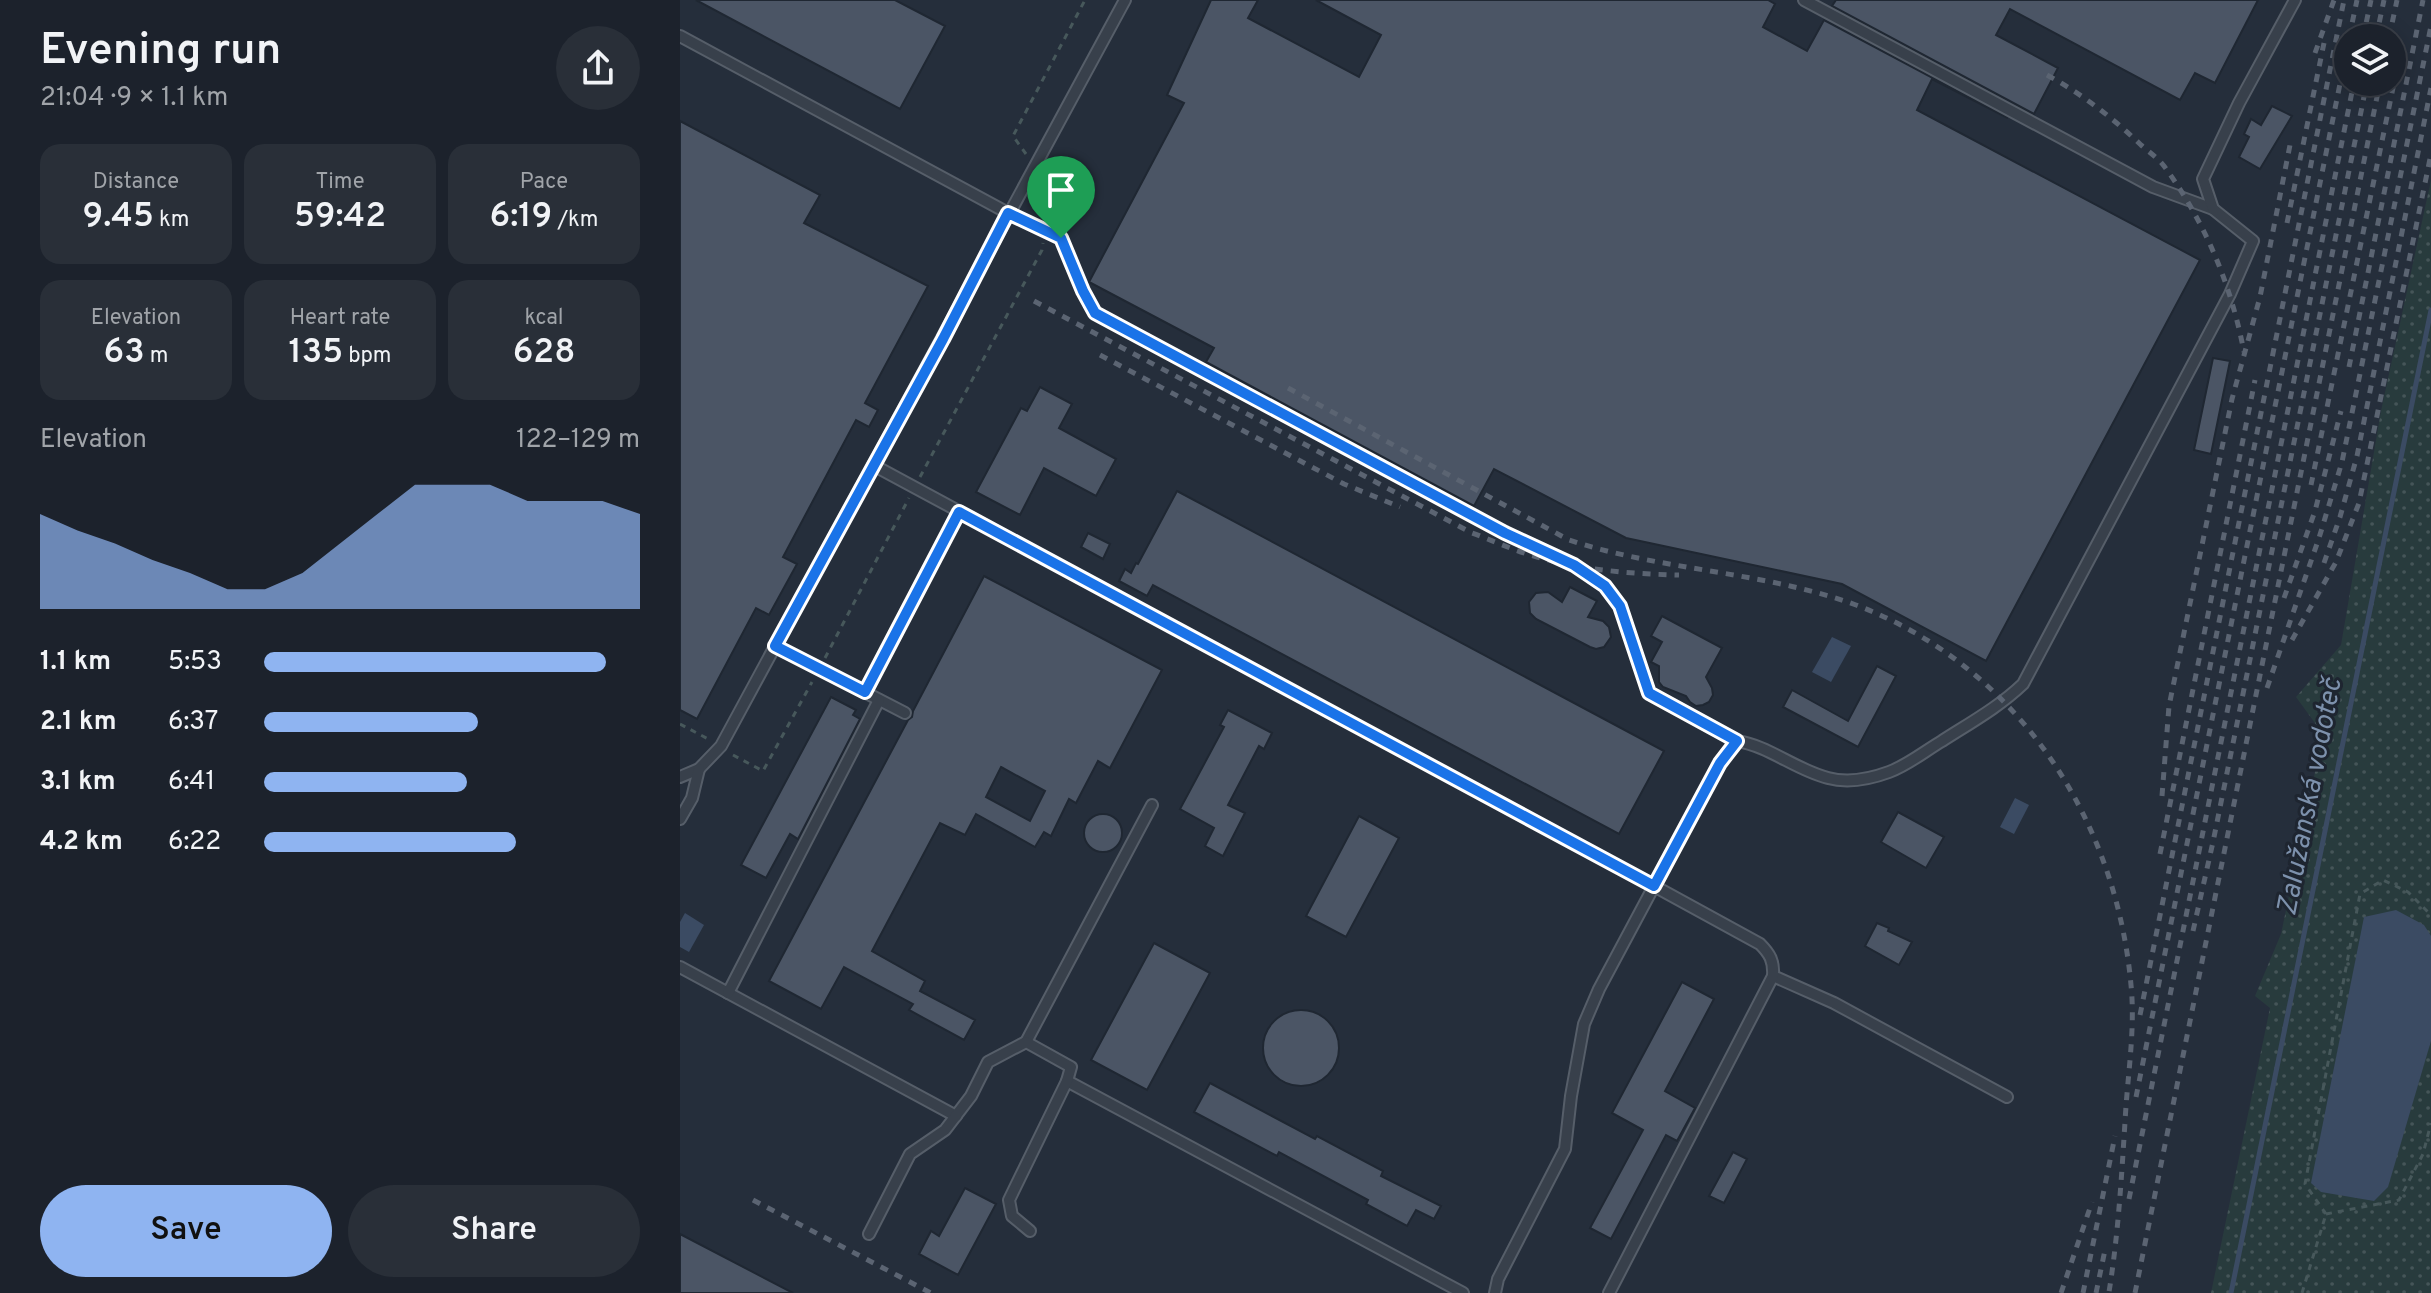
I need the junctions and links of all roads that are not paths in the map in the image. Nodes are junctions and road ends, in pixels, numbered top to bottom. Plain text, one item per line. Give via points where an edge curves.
1 (1125, 0) edge
2 (1804, 0) edge
3 (2295, 0) edge
4 (680, 36) edge
5 (2213, 209) junction
6 (1008, 213) junction
7 (873, 465) junction
8 (959, 512) junction
9 (775, 646) junction
10 (865, 692) junction
11 (879, 700) junction
12 (905, 713) dead end
13 (1737, 741) junction
14 (699, 769) junction
15 (680, 777) edge
16 (1152, 805) dead end
17 (680, 819) edge
18 (1654, 886) junction
19 (680, 967) edge
20 (1773, 976) junction
21 (728, 993) junction
22 (1026, 1042) junction
23 (1067, 1081) junction
24 (2007, 1097) dead end
25 (956, 1116) junction
26 (1030, 1231) dead end
27 (869, 1234) dead end
28 (1463, 1293) edge
29 (1495, 1293) edge
30 (1609, 1293) edge

1 - 6 lane
2 - 5 lane via 2153,187
3 - 5 lane via 2203,179
4 - 6 lane
5 - 13 lane via 2253,241 2230,294 2023,684 2004,702 1907,763 1859,780 1833,780 1804,771
6 - 7 lane
6 - 13 lane via 1061,238 1095,313 1605,586 1620,606 1649,693
7 - 8 lane
7 - 9 lane
8 - 10 lane
8 - 18 lane
9 - 10 lane
9 - 14 lane via 721,746
10 - 11 lane
11 - 12 lane
11 - 21 lane
13 - 18 lane
14 - 15 lane
14 - 17 lane
16 - 22 lane
18 - 20 lane via 1760,944 1770,954
18 - 29 lane via 1584,1024 1565,1149
19 - 21 lane
20 - 24 lane via 1834,1003
20 - 30 lane
21 - 25 lane
22 - 23 lane via 1071,1067
22 - 25 lane via 988,1062
23 - 26 lane via 1009,1200 1012,1216
23 - 28 lane
25 - 27 lane via 910,1154

